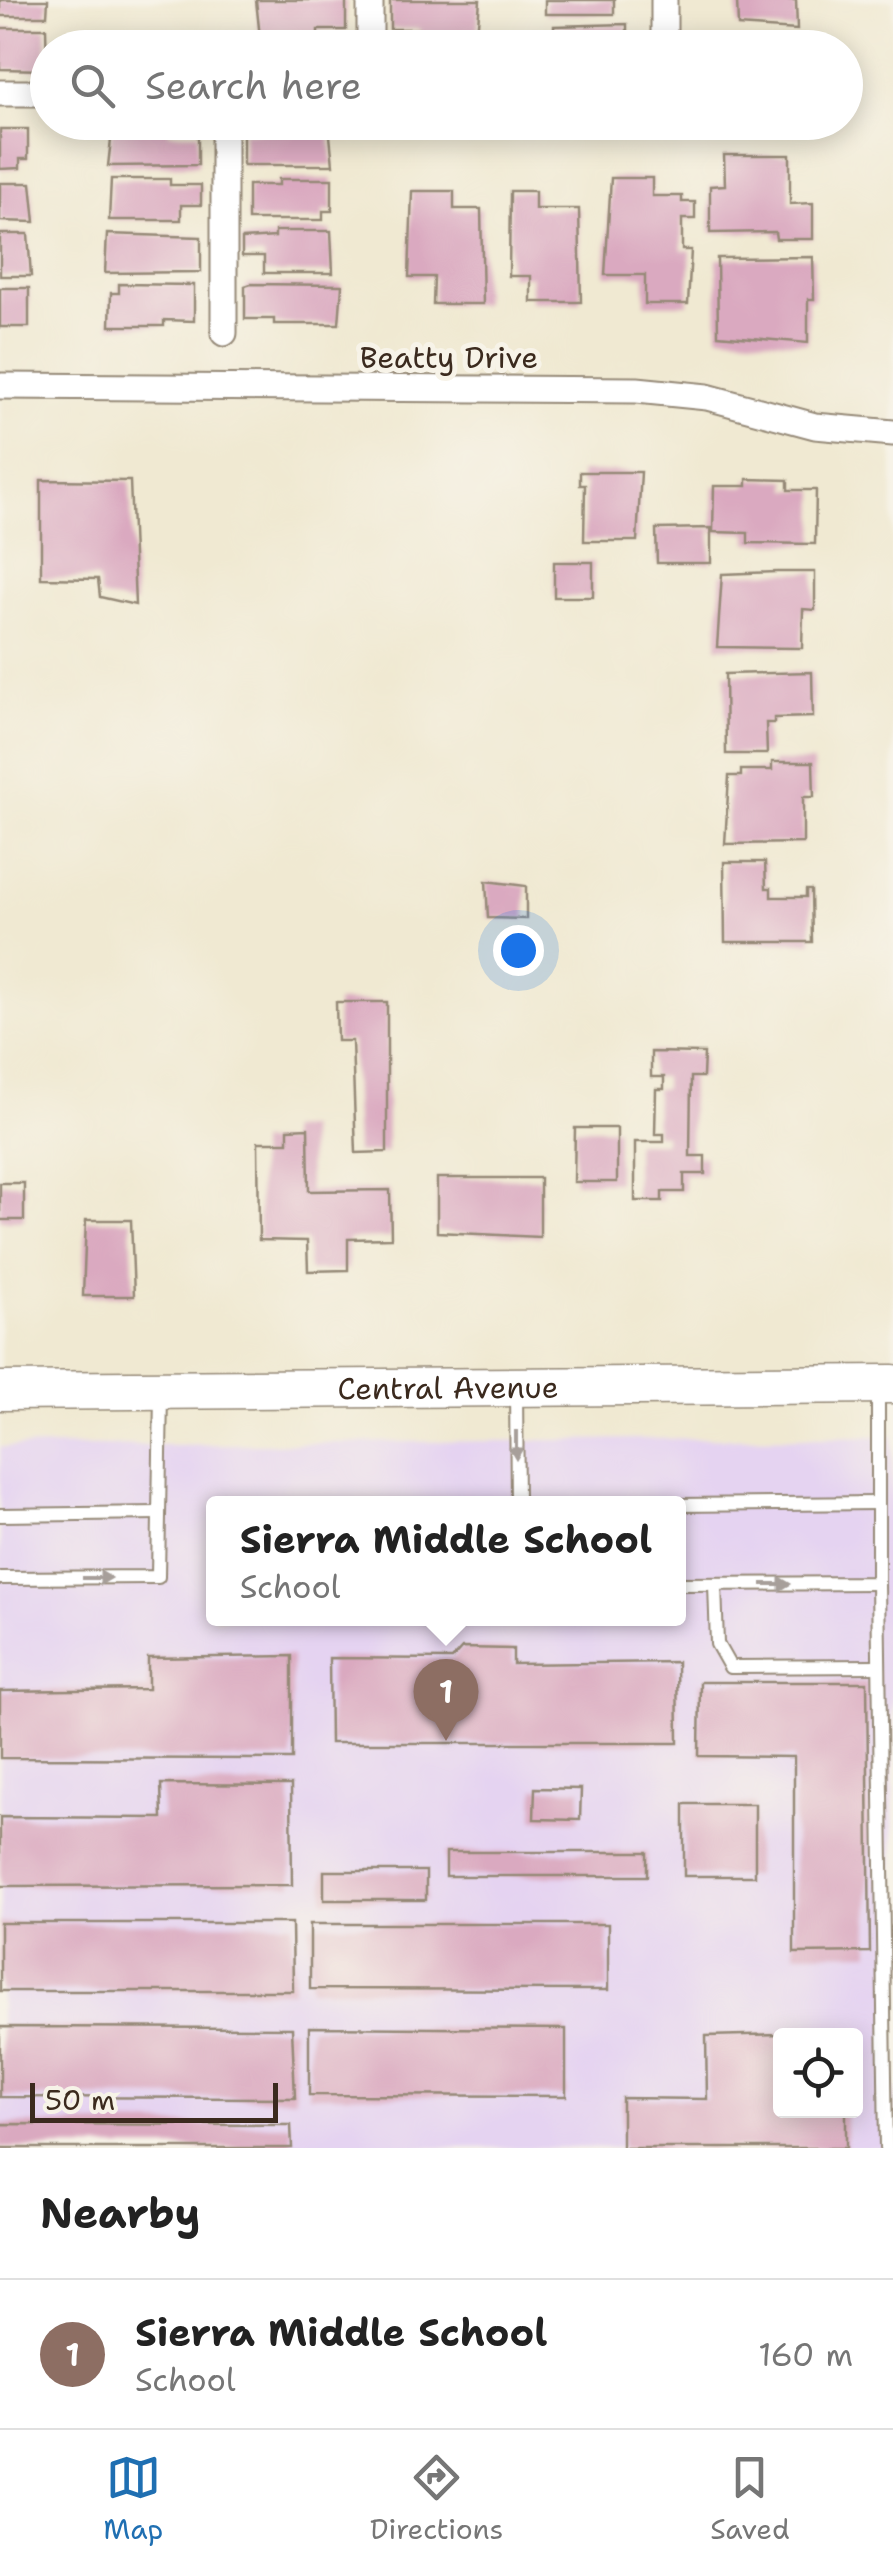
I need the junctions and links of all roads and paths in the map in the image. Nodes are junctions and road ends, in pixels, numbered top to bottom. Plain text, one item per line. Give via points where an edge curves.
1 (370, 0) edge
2 (664, 0) edge
3 (370, 30) edge
4 (664, 30) edge
5 (30, 93) edge
6 (0, 94) edge
7 (224, 140) edge
8 (224, 333) dead end
9 (0, 386) edge
10 (893, 433) edge
11 (886, 1384) edge
12 (516, 1386) junction
13 (161, 1390) junction
14 (0, 1391) edge
15 (517, 1496) edge
16 (878, 1504) junction
17 (686, 1505) edge
18 (159, 1513) junction
19 (0, 1516) edge
20 (0, 1578) edge
21 (878, 1583) junction
22 (686, 1584) edge
23 (715, 1584) junction
24 (878, 1666) junction
25 (886, 2148) edge

1 - 3 street
2 - 4 street
5 - 6 street
7 - 8 street
9 - 10 street, Beatty Drive via 637,390 707,397 815,426
11 - 12 main road, Central Avenue
11 - 16 lane
12 - 13 main road, Central Avenue
12 -> 15 lane
13 - 14 main road, Central Avenue
13 - 18 lane
16 - 17 lane
16 - 21 lane
18 - 19 lane
20 -> 18 lane via 158,1578
23 -> 21 lane
21 - 24 lane
22 - 23 lane
23 - 24 lane via 718,1644 730,1668
24 - 25 lane

